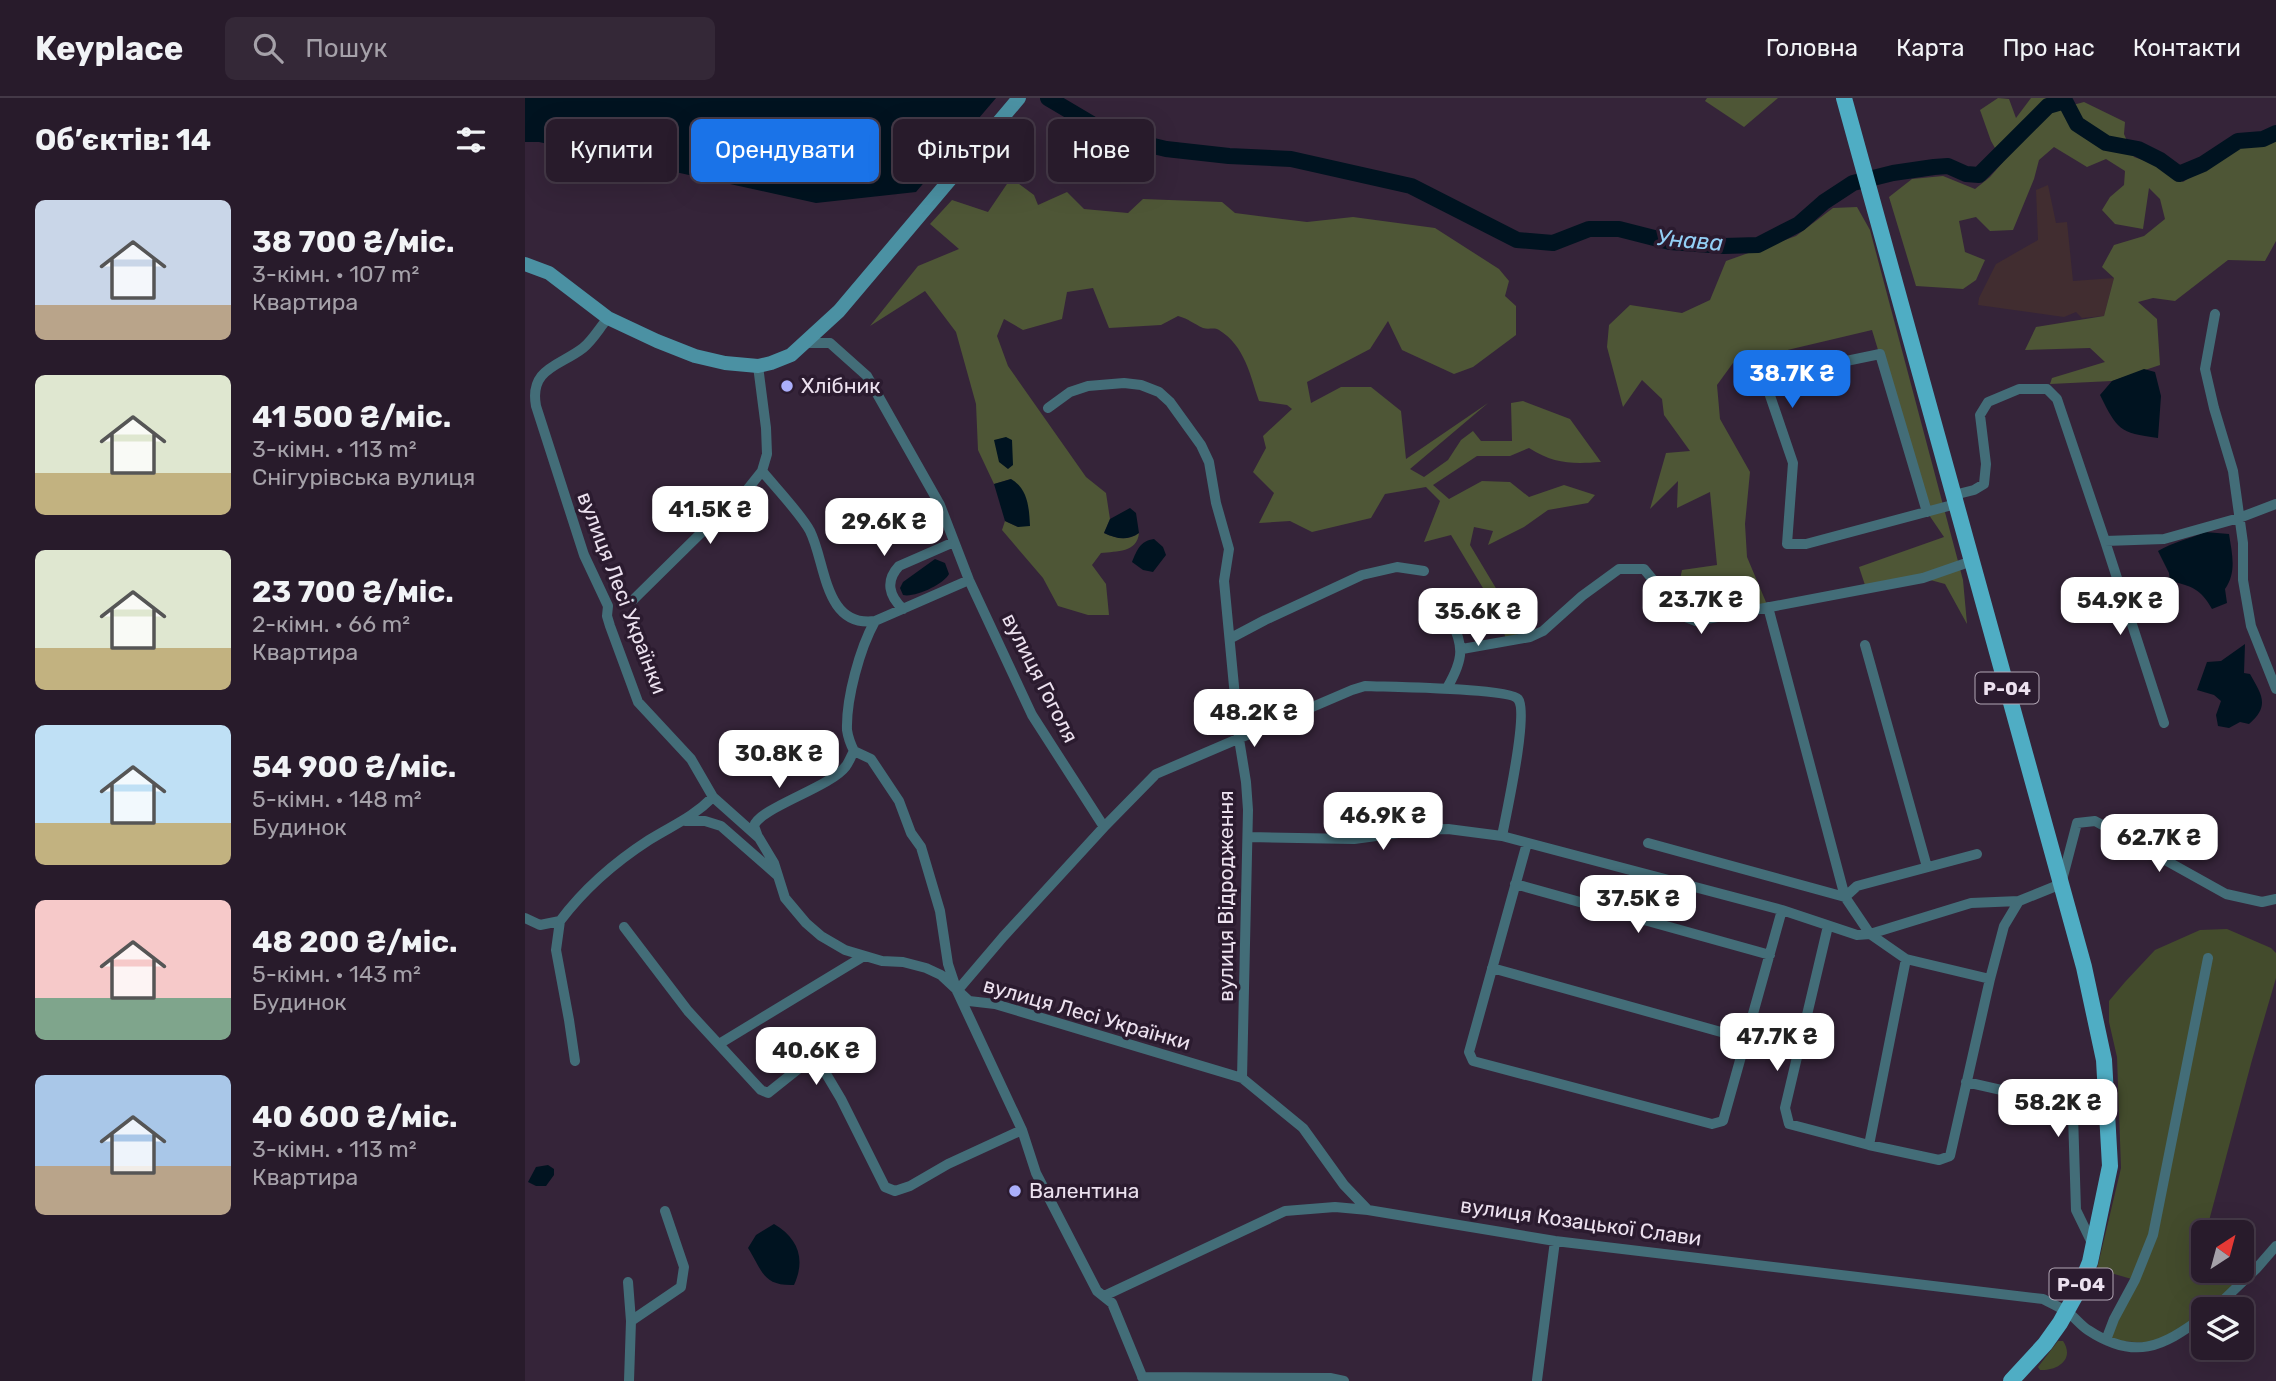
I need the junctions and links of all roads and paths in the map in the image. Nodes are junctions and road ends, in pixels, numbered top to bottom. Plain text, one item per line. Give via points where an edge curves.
1 (1019, 98) edge
2 (1844, 98) edge
3 (525, 264) edge
4 (2215, 314) dead end
5 (608, 318) junction
6 (805, 343) junction
7 (758, 366) junction
8 (1048, 408) dead end
9 (762, 471) junction
10 (1955, 500) junction
11 (2276, 504) edge
12 (1927, 512) junction
13 (2239, 518) junction
14 (2105, 541) junction
15 (954, 542) junction
16 (1972, 561) junction
17 (1424, 571) dead end
18 (969, 580) junction
19 (633, 600) dead end
20 (1446, 605) dead end
21 (1768, 607) junction
22 (903, 609) junction
23 (876, 621) junction
24 (1231, 638) junction
25 (1865, 645) dead end
26 (1462, 649) junction
27 (1447, 688) junction
28 (2276, 689) edge
29 (2164, 723) dead end
30 (1239, 739) junction
31 (853, 751) junction
32 (713, 797) junction
33 (682, 821) junction
34 (1104, 827) junction
35 (1502, 836) junction
36 (1249, 837) junction
37 (759, 838) junction
38 (1524, 842) junction
39 (1648, 843) dead end
40 (1977, 854) dead end
41 (1927, 867) junction
42 (778, 876) junction
43 (1515, 884) junction
44 (2061, 884) junction
45 (1845, 897) junction
46 (2276, 899) edge
47 (2019, 901) junction
48 (1782, 910) junction
49 (525, 918) edge
50 (560, 921) junction
51 (1828, 926) junction
52 (624, 927) dead end
53 (1870, 934) junction
54 (1770, 955) junction
55 (864, 957) junction
56 (2207, 958) dead end
57 (1906, 959) junction
58 (1492, 968) junction
59 (1990, 979) junction
60 (957, 991) junction
61 (1746, 1039) junction
62 (719, 1044) junction
63 (575, 1061) dead end
64 (1242, 1078) junction
65 (1966, 1082) junction
66 (1022, 1130) junction
67 (1869, 1144) junction
68 (1344, 1185) junction
69 (1335, 1207) junction
70 (1368, 1209) junction
71 (664, 1212) dead end
72 (1555, 1241) junction
73 (2093, 1245) junction
74 (2276, 1246) edge
75 (628, 1282) dead end
76 (1104, 1296) junction
77 (2227, 1297) edge
78 (2068, 1312) junction
79 (631, 1321) junction
80 (2191, 1325) edge
81 (2106, 1340) junction
82 (1143, 1379) edge
83 (629, 1381) edge
84 (1343, 1381) edge
85 (1540, 1381) edge
86 (2011, 1381) edge

1 - 6 street via 839,311
2 - 10 main road, Р-04
3 - 5 street via 549,273
4 - 13 street via 2205,369 2233,471
5 - 7 street via 695,356
5 - 32 street, вулиця Лесі Українки via 585,347 550,367 540,379 533,391 536,406 638,702 691,759
6 - 7 street via 791,355
6 - 15 street, вулиця Гоголя via 831,343 867,376 940,505
7 - 9 street via 767,454
8 - 24 street, вулиця Відродження via 1088,386 1124,383 1159,392 1179,412 1209,462 1229,549 1224,581
9 - 19 street via 727,515 701,533
9 - 23 street via 809,530 840,609 863,623
10 - 12 street
10 - 14 street via 1983,484 1986,464 1980,415 1988,402 2019,389 2047,389 2057,398
10 - 16 main road, Р-04
11 - 13 street
12 - 12 street via 1806,544 1787,544 1793,463 1764,378 1880,354
13 - 14 street via 2164,539
13 - 28 street via 2251,626
14 - 29 street
15 - 18 street, вулиця Гоголя
15 - 22 street via 893,572 891,590
16 - 21 street via 1923,578
16 - 44 main road, Р-04
17 - 24 street via 1397,567 1362,575
18 - 22 street
18 - 34 street, вулиця Гоголя via 1032,715
20 - 26 street
21 - 26 street via 1696,621 1683,616 1644,569 1619,569 1543,631
21 - 45 street
22 - 23 street
23 - 31 street via 867,635 850,700 847,732
24 - 30 street, вулиця Відродження
25 - 41 street
26 - 27 street
27 - 30 street via 1364,686
27 - 35 street via 1509,694 1521,705
30 - 34 street via 1156,774
30 - 36 street, вулиця Відродження
31 - 37 street via 845,768 759,817 754,826
31 - 60 street via 871,759 922,847
32 - 33 street
32 - 37 street, вулиця Лесі Українки
33 - 42 street via 721,826
33 - 50 street via 592,883
34 - 60 street
35 - 36 street via 1448,829 1354,839
35 - 38 street
36 - 64 street, вулиця Відродження
37 - 42 street, вулиця Лесі Українки
38 - 43 street
38 - 48 street
39 - 45 street
40 - 41 street
41 - 45 street via 1857,886
42 - 55 street, вулиця Лесі Українки via 786,898 806,923 821,936
43 - 54 street
43 - 58 street
44 - 46 street via 2077,823 2095,821 2226,894 2262,902
44 - 47 street
44 - 73 main road, Р-04 via 2103,1060 2110,1166
45 - 53 street
47 - 53 street via 1971,903
47 - 59 street via 2004,926
48 - 51 street
48 - 54 street
49 - 50 street via 540,925
50 - 63 street via 556,950
51 - 53 street
51 - 67 street via 1785,1108 1789,1124
52 - 62 street
53 - 57 street
54 - 61 street
55 - 60 street, вулиця Лесі Українки via 926,968
55 - 62 street
56 - 81 street via 2153,1235
57 - 59 street
57 - 67 street
58 - 61 street
58 - 61 street via 1469,1052 1473,1061 1712,1124 1723,1121
59 - 65 street
60 - 64 street, вулиця Лесі Українки via 969,1001 995,1004
60 - 66 street
62 - 66 street via 768,1093 808,1061 819,1062 885,1187 895,1191
64 - 68 street, вулиця Лесі Українки via 1303,1128
65 - 67 street via 1949,1156 1939,1160
65 - 73 street via 2063,1104 2073,1115 2076,1210
66 - 76 street via 1036,1173 1097,1291
68 - 69 street
68 - 70 street, вулиця Лесі Українки
69 - 70 street, вулиця Козацької Слави
69 - 76 street, вулиця Козацької Слави via 1285,1211
70 - 72 street, вулиця Козацької Слави
71 - 79 street via 684,1267 681,1287
72 - 78 street, вулиця Козацької Слави via 2043,1299
72 - 85 street
73 - 78 main road, Р-04
74 - 77 street
75 - 79 street
76 - 82 street via 1112,1303
78 - 81 street, вулиця Козацької Слави
78 - 86 main road, Р-04
79 - 83 street
80 - 81 street via 2162,1344 2126,1347
82 - 84 street

